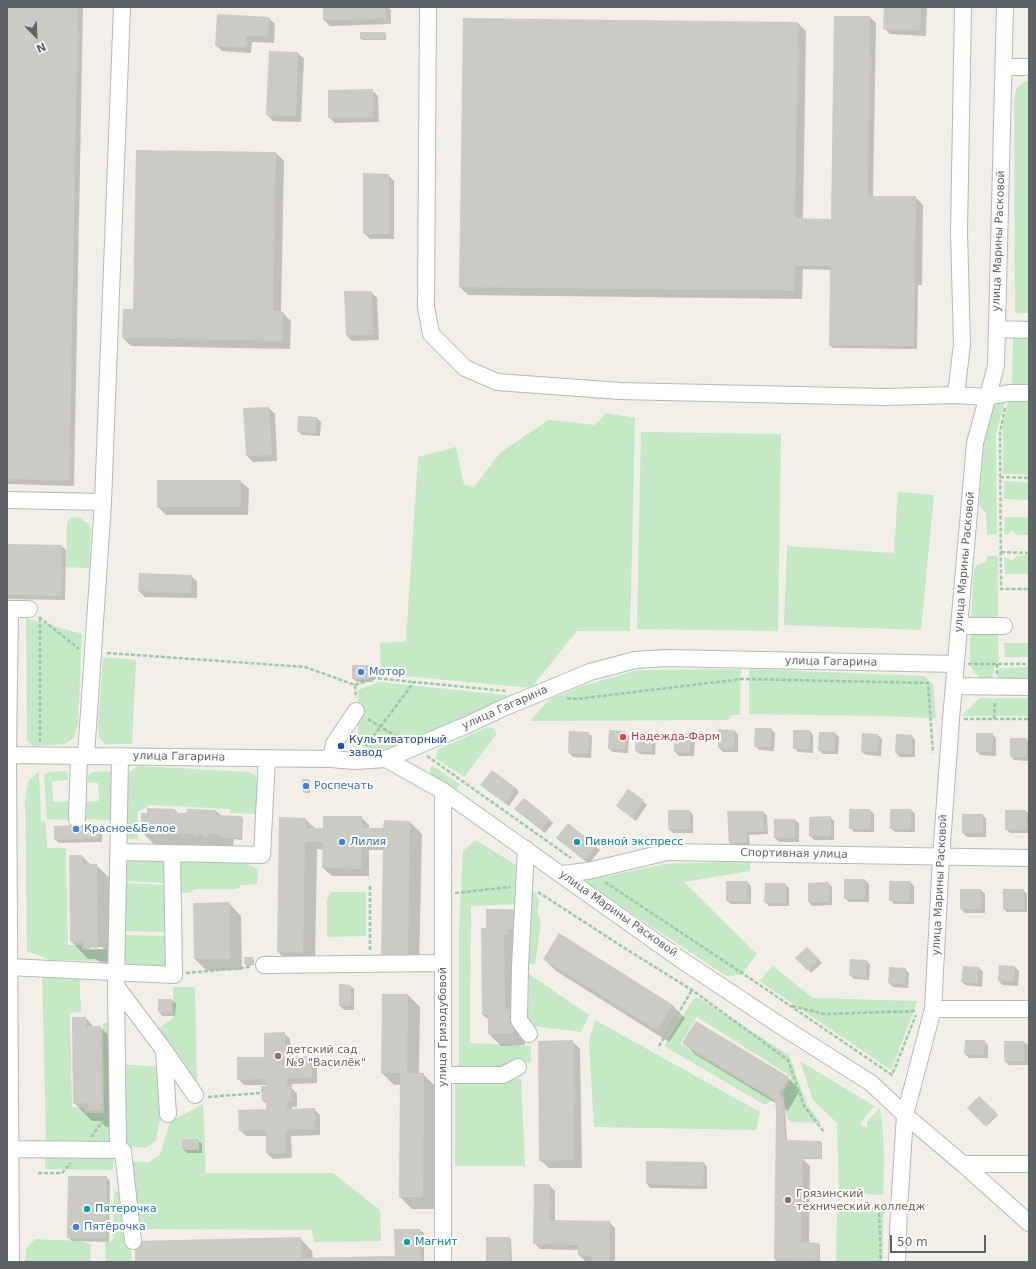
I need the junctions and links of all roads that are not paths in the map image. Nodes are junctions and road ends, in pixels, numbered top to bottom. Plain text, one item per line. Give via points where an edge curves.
1 (122, 7) edge
2 (428, 7) edge
3 (964, 7) edge
4 (1005, 7) edge
5 (1004, 67) junction
6 (1029, 67) edge
7 (997, 329) junction
8 (1029, 330) edge
9 (1029, 393) edge
10 (956, 396) junction
11 (988, 397) junction
12 (7, 500) edge
13 (103, 502) junction
14 (8, 609) edge
15 (35, 614) road end
16 (959, 626) junction
17 (1004, 626) dead end
18 (956, 664) junction
19 (954, 686) junction
20 (1029, 687) edge
21 (356, 712) road end
22 (8, 755) edge
23 (83, 756) junction
24 (120, 756) junction
25 (267, 758) junction
26 (331, 759) junction
27 (386, 760) junction
28 (443, 791) junction
29 (77, 819) dead end
30 (526, 849) junction
31 (119, 852) junction
32 (172, 853) junction
33 (941, 858) junction
34 (1029, 858) edge
35 (562, 874) junction
36 (443, 963) junction
37 (264, 965) road end
38 (10, 967) junction
39 (116, 979) junction
40 (8, 1003) edge
41 (923, 1009) junction
42 (1029, 1009) edge
43 (529, 1034) dead end
44 (164, 1050) junction
45 (518, 1067) dead end
46 (443, 1075) junction
47 (195, 1095) road end
48 (168, 1114) dead end
49 (905, 1115) junction
50 (10, 1149) junction
51 (123, 1151) dead end
52 (962, 1164) junction
53 (1029, 1164) edge
54 (9, 1219) edge
55 (1029, 1224) edge
56 (133, 1241) dead end
57 (11, 1262) edge
58 (443, 1262) edge
59 (897, 1262) edge

1 - 13 street
2 - 10 street via 426,307 431,334 465,368 497,382 620,391
3 - 10 street via 959,232 962,344
4 - 5 street, улица Марины Расковой
5 - 6 street
5 - 7 street, улица Марины Расковой
7 - 8 street
7 - 11 street, улица Марины Расковой via 996,366
9 - 11 street
10 - 11 street
11 - 16 street, улица Марины Расковой via 975,443
12 - 13 street
13 - 23 street
14 - 15 street
14 - 22 street
16 - 17 street
16 - 18 street, улица Марины Расковой
18 - 19 street, улица Марины Расковой
18 - 27 street, улица Гагарина via 666,658 635,660 590,672
19 - 20 street
19 - 33 street, улица Марины Расковой
21 - 26 street via 334,744
22 - 23 street, улица Гагарина
22 - 38 street
23 - 24 street, улица Гагарина
23 - 29 street
24 - 25 street, улица Гагарина
24 - 31 street
25 - 26 street, улица Гагарина
25 - 32 street via 262,856
26 - 27 street, улица Гагарина via 355,762
27 - 28 street, улица Марины Расковой
28 - 30 street, улица Марины Расковой
28 - 36 street, улица Гризодубовой
30 - 35 street, улица Марины Расковой
30 - 43 street via 519,1020
31 - 32 street
31 - 39 street
32 - 39 street via 174,975
33 - 34 street, Спортивная улица
33 - 35 street, Спортивная улица via 667,852 588,871
33 - 41 street, улица Марины Расковой
35 - 49 street, улица Марины Расковой via 680,959 871,1083
36 - 37 street
36 - 46 street, улица Гризодубовой
38 - 39 street via 33,967
38 - 40 street
39 - 44 street
39 - 50 street via 118,1150
40 - 50 street
41 - 42 street
41 - 49 street, улица Марины Расковой
44 - 47 street
44 - 48 street
45 - 46 street via 504,1075
46 - 58 street, улица Гризодубовой
49 - 52 street, улица Марины Расковой
49 - 59 street, улица Марины Расковой
50 - 54 street
51 - 56 street
52 - 53 street
52 - 55 street, улица Марины Расковой
54 - 57 street

